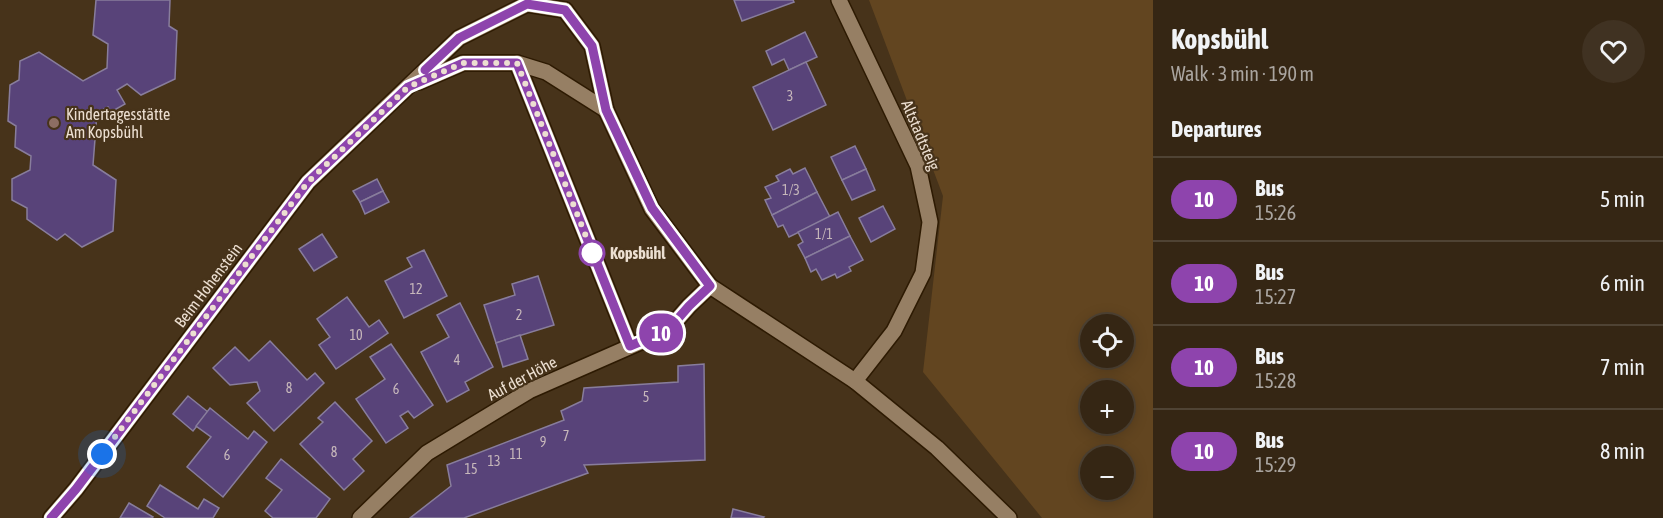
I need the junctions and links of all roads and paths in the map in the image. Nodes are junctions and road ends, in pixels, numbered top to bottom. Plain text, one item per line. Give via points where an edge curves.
1 (839, 0) edge
2 (565, 5) edge
3 (517, 63) junction
4 (408, 87) junction
5 (606, 110) junction
6 (710, 286) junction
7 (630, 346) junction
8 (855, 381) junction
9 (51, 518) edge
10 (360, 518) edge
11 (1009, 518) edge

1 - 8 street, Altstadtsteig via 918,166 930,222 923,273 894,331
2 - 4 street, Beim Hohenstein via 527,4 459,38
2 - 5 street via 592,46
3 - 4 street, Beim Hohenstein via 463,63
3 - 5 street via 546,72
3 - 7 street
4 - 9 street, Beim Hohenstein via 308,182
5 - 6 street via 652,208
6 - 7 street, Auf der Höhe via 668,330
6 - 8 street
7 - 10 street, Auf der Höhe via 529,391 427,453
8 - 11 street via 937,448

